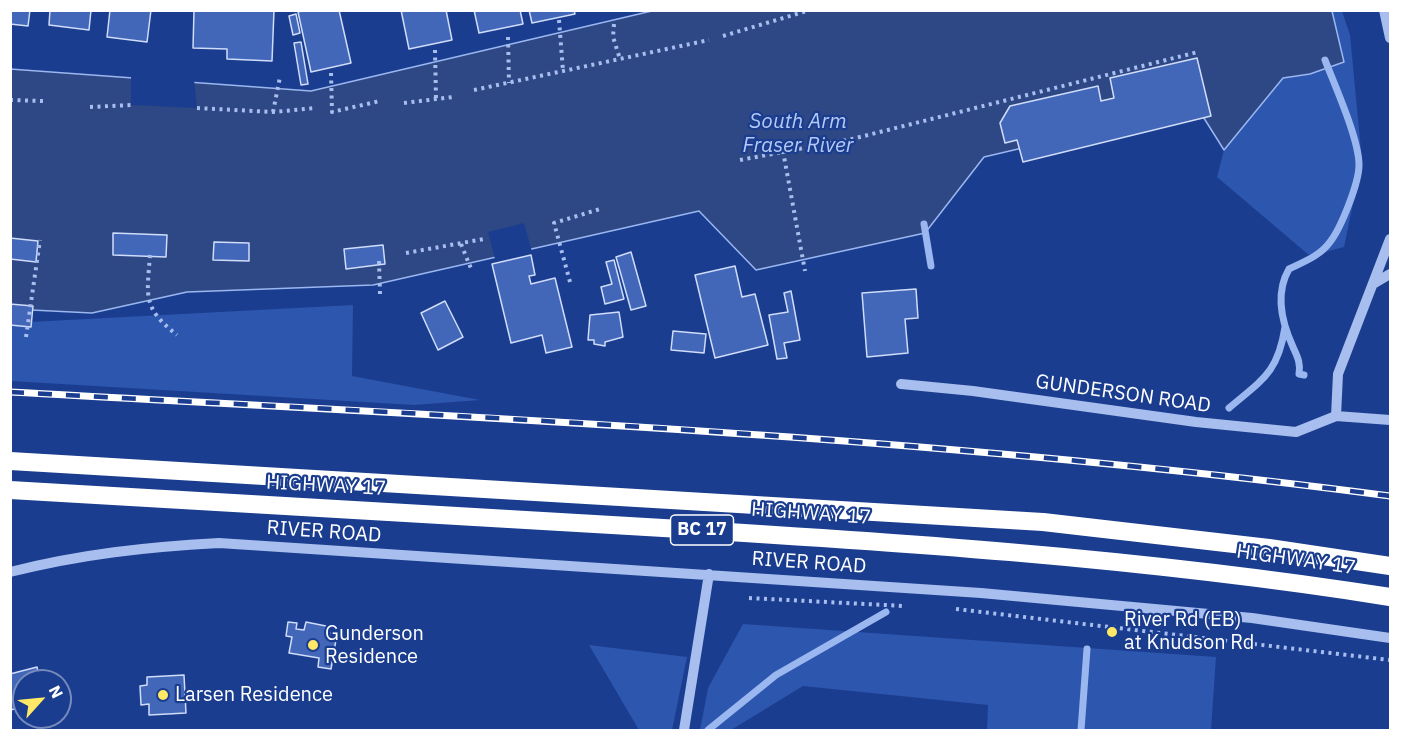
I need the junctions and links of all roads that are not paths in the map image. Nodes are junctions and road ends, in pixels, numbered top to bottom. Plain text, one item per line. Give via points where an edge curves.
1 (1384, 10) edge
2 (1390, 38) edge
3 (1390, 239) edge
4 (1390, 273) edge
5 (1372, 284) junction
6 (902, 384) dead end
7 (1336, 416) junction
8 (1390, 420) edge
9 (10, 461) edge
10 (10, 490) edge
11 (1390, 566) edge
12 (10, 572) edge
13 (709, 574) junction
14 (1390, 597) edge
15 (1390, 638) edge
16 (684, 730) edge

1 - 2 street
3 - 5 street
4 - 5 street
5 - 7 street via 1338,374
6 - 7 street, GUNDERSON ROAD via 1196,423 1296,432
7 - 8 street
9 - 11 highway, HIGHWAY 17 / BC 17 via 1043,522
10 - 14 highway, HIGHWAY 17 / BC 17 via 1037,552 1260,576
12 - 13 street, RIVER ROAD via 68,557 219,543
13 - 15 street, RIVER ROAD via 981,593 1228,616
13 - 16 street

